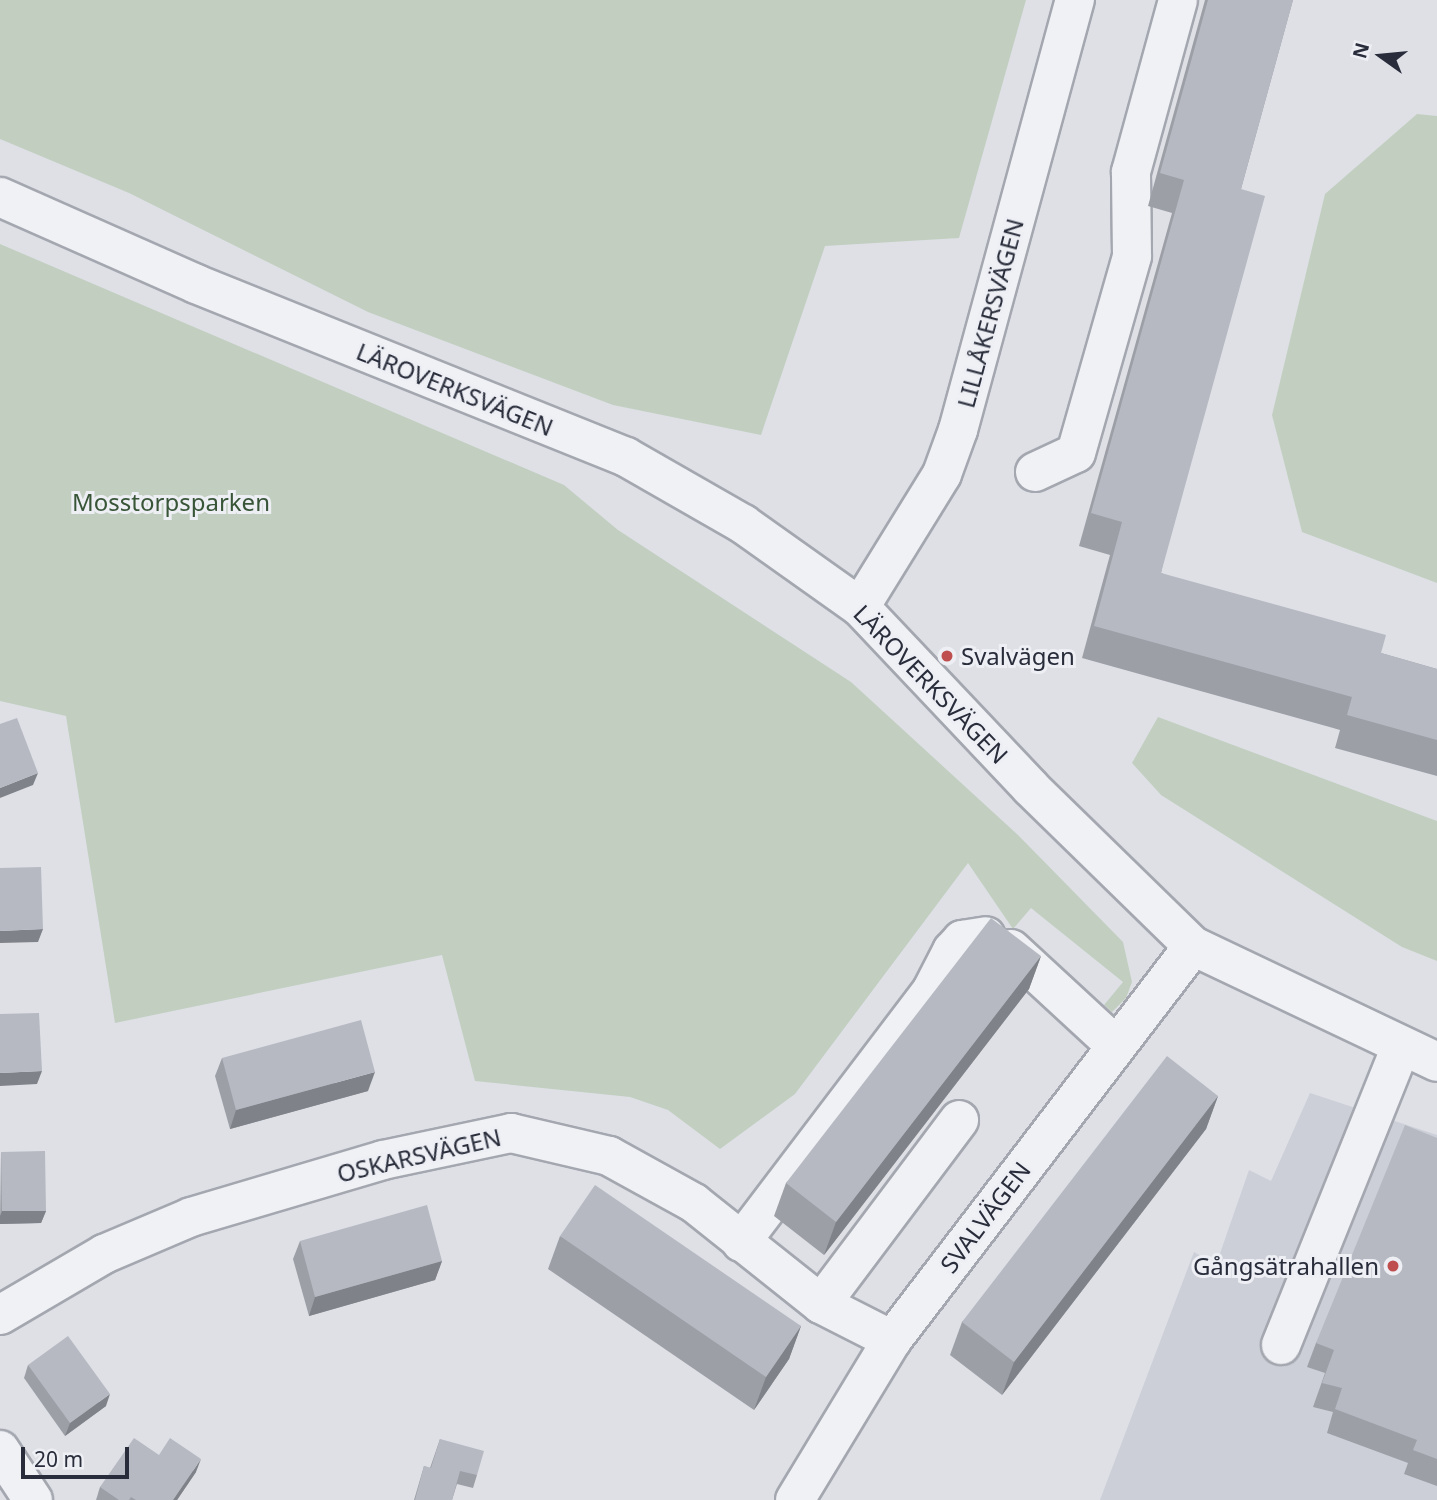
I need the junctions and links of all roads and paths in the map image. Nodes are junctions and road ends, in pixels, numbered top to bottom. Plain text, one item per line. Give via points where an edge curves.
1 (1075, 0) edge
2 (1172, 2) edge
3 (0, 198) edge
4 (1035, 472) dead end
5 (860, 607) junction
6 (1193, 946) junction
7 (1116, 1046) junction
8 (1401, 1047) junction
9 (1437, 1062) edge
10 (959, 1120) dead end
11 (741, 1242) junction
12 (821, 1304) junction
13 (0, 1315) edge
14 (892, 1340) junction
15 (1282, 1345) dead end
16 (0, 1450) edge
17 (33, 1500) edge
18 (795, 1500) edge

1 - 5 street, LILLÅKERSVÄGEN via 958,430 942,474
2 - 4 street via 1131,172 1132,256 1076,453
3 - 5 street, LÄROVERKSVÄGEN via 626,457 743,524
5 - 6 street, LÄROVERKSVÄGEN via 1031,788
6 - 7 street, SVALVÄGEN
6 - 8 street, LÄROVERKSVÄGEN
7 - 11 street via 998,943 962,940 932,990
7 - 14 street, SVALVÄGEN
8 - 9 street, LÄROVERKSVÄGEN
8 - 15 street
10 - 12 street
11 - 12 street, OSKARSVÄGEN
11 - 13 street, OSKARSVÄGEN via 694,1203 609,1156 511,1133 383,1160 191,1217 104,1254
12 - 14 street, OSKARSVÄGEN
14 - 18 street, SVALVÄGEN
16 - 17 street

